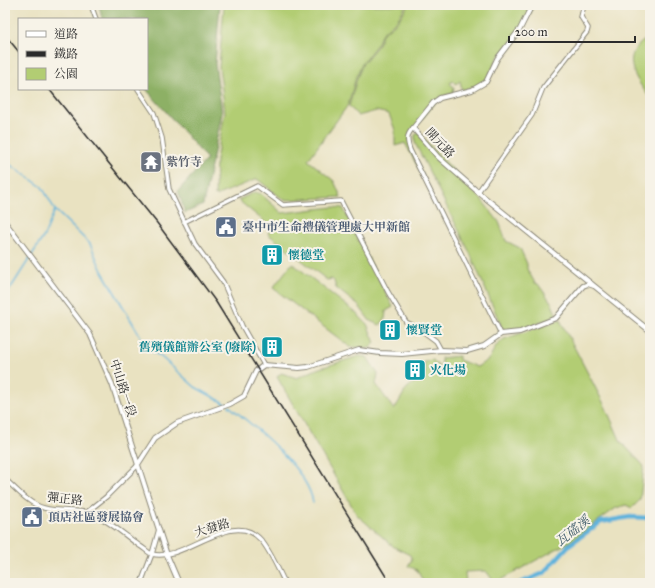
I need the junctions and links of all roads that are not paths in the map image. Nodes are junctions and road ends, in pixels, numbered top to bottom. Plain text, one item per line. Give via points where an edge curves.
1 (91, 5) edge
2 (532, 5) edge
3 (584, 5) edge
4 (96, 18) edge
5 (139, 90) edge
6 (413, 128) junction
7 (478, 192) junction
8 (5, 222) edge
9 (184, 222) junction
10 (594, 286) junction
11 (650, 331) edge
12 (502, 334) junction
13 (441, 350) junction
14 (264, 365) junction
15 (137, 466) junction
16 (5, 479) edge
17 (87, 512) junction
18 (159, 529) junction
19 (152, 554) junction
20 (167, 555) junction
21 (141, 583) edge
22 (179, 583) edge
23 (285, 583) edge

1 - 4 street
2 - 6 street, 開元路 via 514,39 497,59 486,82 472,90 440,98
3 - 7 street via 581,17 588,28 587,32 543,88 532,115
5 - 9 street via 154,114 162,138 169,189
6 - 7 street, 開元路 via 438,157
6 - 12 street via 408,133 407,142 410,150
7 - 10 street, 開元路
8 - 15 street, 中山路一段 via 90,334 112,384
9 - 13 street via 257,186 283,205 342,201 406,322 436,341
9 - 14 street via 195,244 223,282 242,326
10 - 11 street, 開元路
10 - 12 street via 583,286 556,318 520,332
12 - 13 street via 484,346 467,351
13 - 14 street via 402,354 359,350 308,367
14 - 15 street via 256,371 244,396 228,405 177,423 155,438
15 - 17 street
15 - 18 street, 中山路一段
16 - 17 street, 彈正路 via 33,504 58,511
17 - 19 street, 彈正路 via 108,523
18 - 19 street
18 - 20 street, 中山路一段
19 - 20 street
19 - 21 street
20 - 22 street, 中山路一段
20 - 23 street, 大發路 via 223,532 241,531 255,536 262,542

